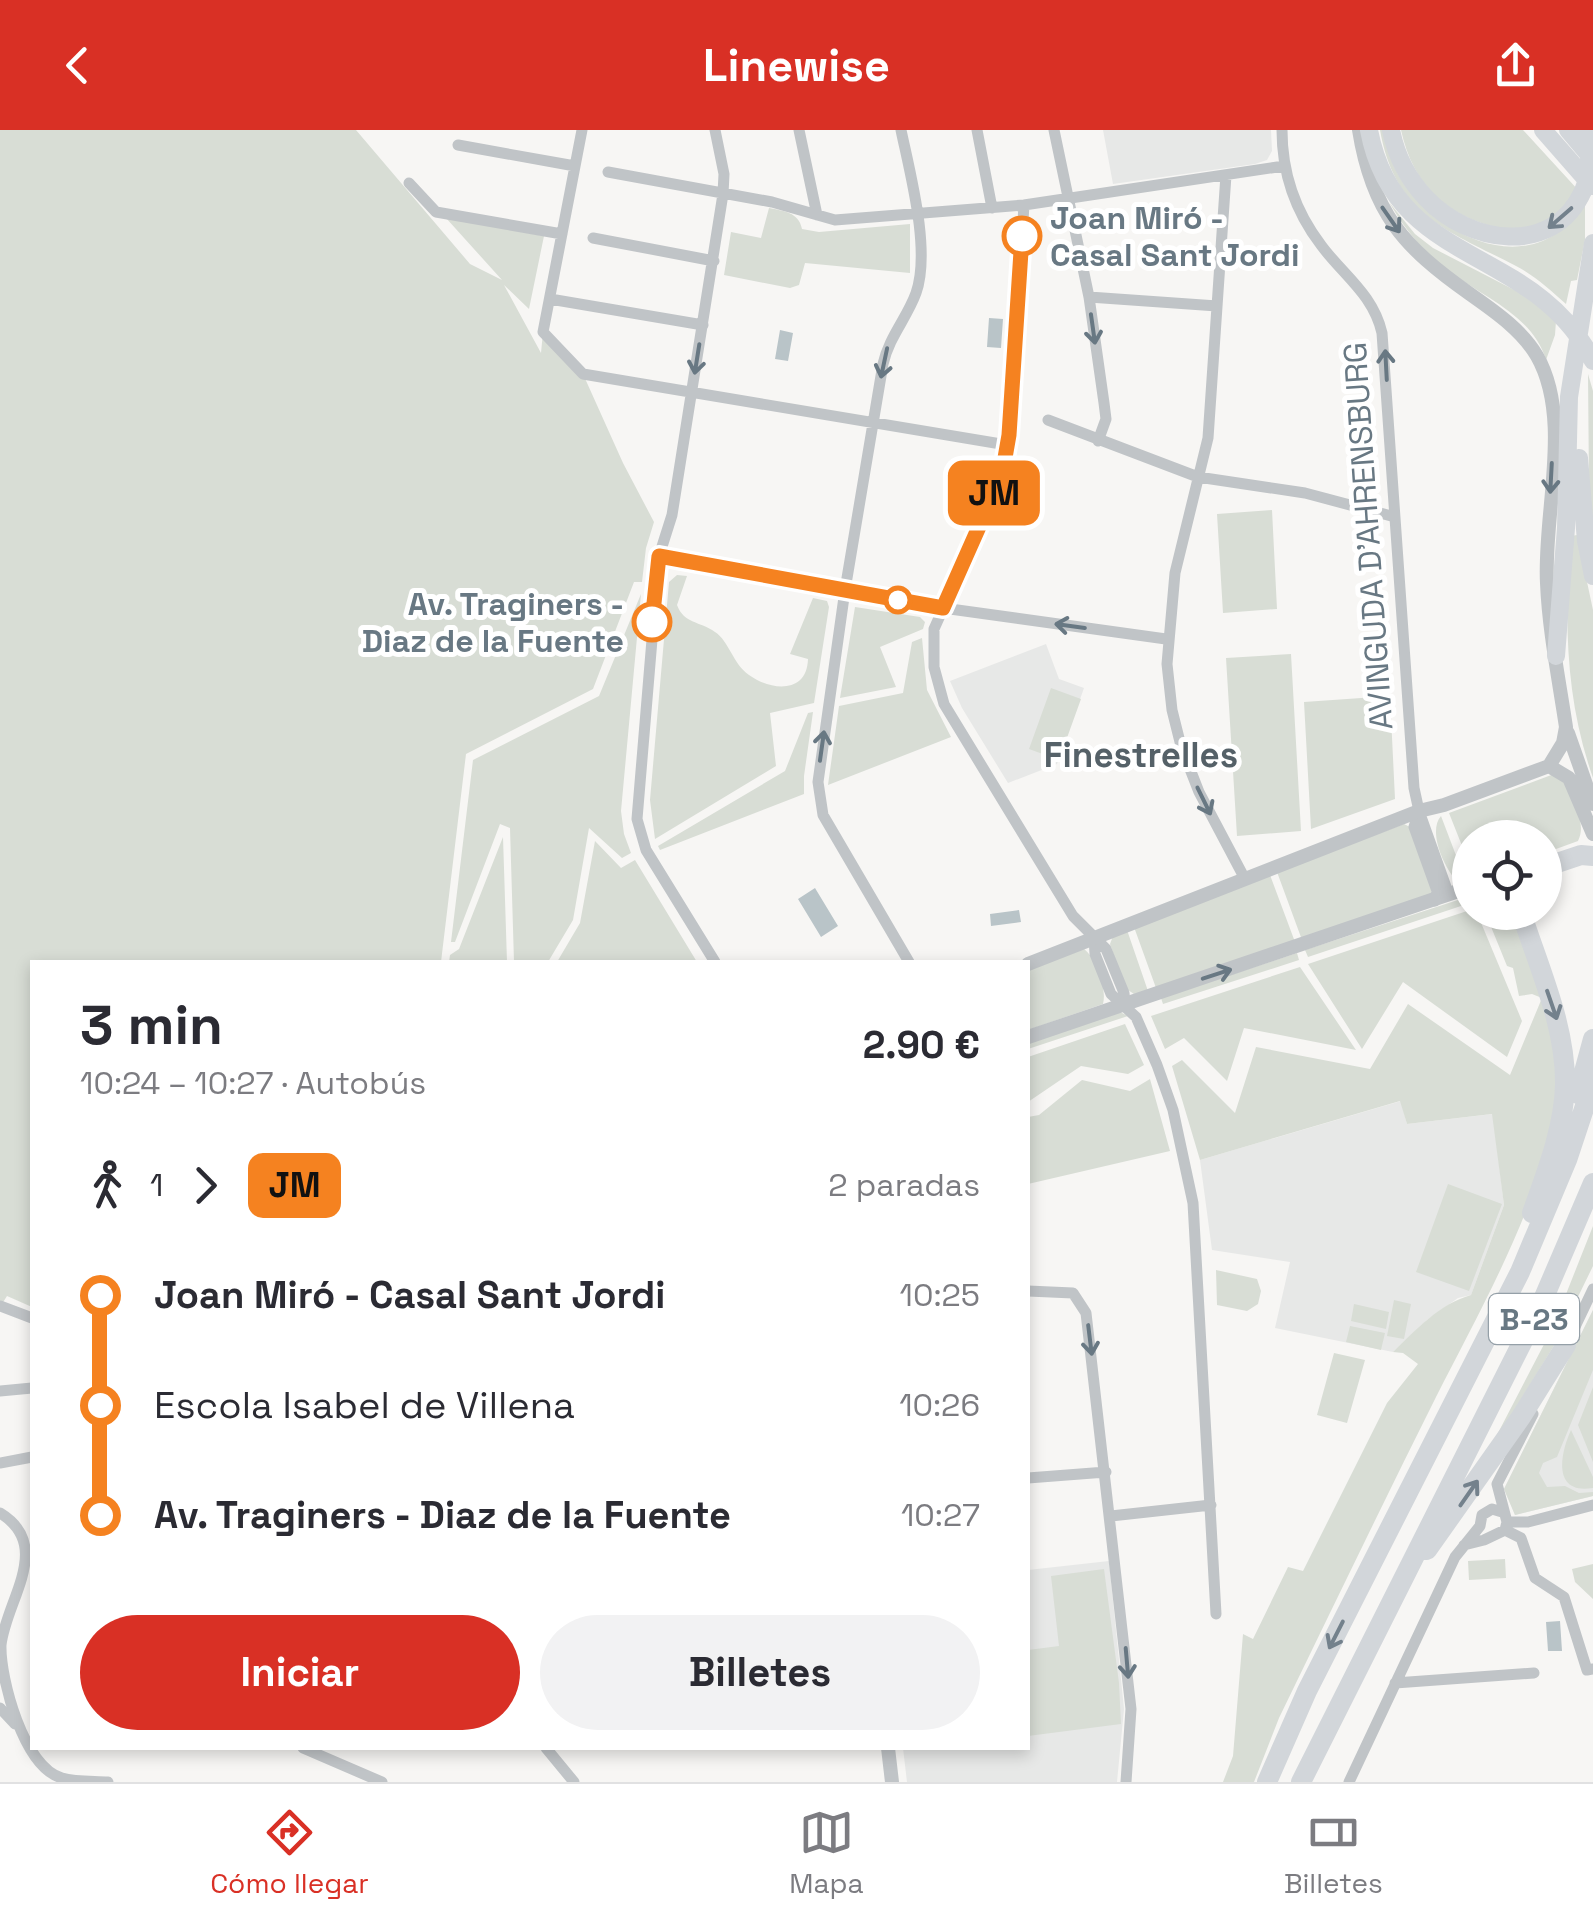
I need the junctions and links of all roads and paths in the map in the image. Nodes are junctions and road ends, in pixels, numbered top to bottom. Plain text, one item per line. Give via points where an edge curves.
1 (582, 130) edge
2 (714, 130) edge
3 (800, 130) edge
4 (901, 130) edge
5 (976, 130) edge
6 (1054, 130) edge
7 (1282, 130) edge
8 (1359, 130) edge
9 (1369, 130) edge
10 (1391, 130) edge
11 (1543, 130) edge
12 (1568, 130) edge
13 (1590, 130) edge
14 (458, 145) dead end
15 (1593, 155) edge
16 (576, 166) junction
17 (1284, 166) junction
18 (608, 172) dead end
19 (1226, 175) junction
20 (410, 183) dead end
21 (1593, 188) edge
22 (723, 194) junction
23 (1068, 198) junction
24 (1024, 204) junction
25 (992, 208) junction
26 (918, 214) junction
27 (817, 215) junction
28 (562, 234) junction
29 (593, 238) dead end
30 (1593, 243) edge
31 (714, 260) junction
32 (1089, 297) junction
33 (550, 299) junction
34 (1216, 306) junction
35 (703, 325) junction
36 (1574, 351) junction
37 (1593, 360) edge
38 (692, 393) junction
39 (1048, 420) dead end
40 (874, 421) junction
41 (1098, 440) junction
42 (1007, 446) junction
43 (1198, 478) junction
44 (1395, 517) junction
45 (659, 556) junction
46 (1593, 576) edge
47 (845, 590) junction
48 (943, 608) junction
49 (1166, 639) junction
50 (1556, 656) junction
51 (1566, 727) junction
52 (1549, 766) junction
53 (1593, 804) edge
54 (1416, 819) junction
55 (1591, 830) edge
56 (1593, 848) edge
57 (1583, 853) edge
58 (1245, 879) junction
59 (1452, 894) edge
60 (1442, 898) junction
61 (1527, 930) edge
62 (1094, 937) junction
63 (714, 960) edge
64 (908, 960) edge
65 (1030, 963) edge
66 (1124, 1004) junction
67 (1030, 1036) edge
68 (1593, 1039) edge
69 (1593, 1082) edge
70 (1593, 1183) edge
71 (1544, 1216) junction
72 (1593, 1288) edge
73 (1030, 1291) edge
74 (0, 1306) edge
75 (30, 1317) edge
76 (1491, 1328) junction
77 (1566, 1344) junction
78 (30, 1388) edge
79 (0, 1391) edge
80 (30, 1457) edge
81 (0, 1463) edge
82 (1106, 1472) junction
83 (1030, 1478) edge
84 (1210, 1504) junction
85 (1593, 1506) edge
86 (0, 1513) edge
87 (1111, 1516) junction
88 (1502, 1525) junction
89 (1480, 1526) junction
90 (1464, 1545) junction
91 (1391, 1601) junction
92 (1216, 1614) dead end
93 (1590, 1670) edge
94 (1534, 1673) dead end
95 (1394, 1683) junction
96 (0, 1708) edge
97 (18, 1728) junction
98 (30, 1746) edge
99 (32, 1750) edge
100 (308, 1750) edge
101 (548, 1750) edge
102 (888, 1750) edge
103 (1126, 1779) edge
104 (108, 1782) edge
105 (382, 1782) edge
106 (574, 1782) edge
107 (892, 1782) edge
108 (1267, 1782) edge
109 (1301, 1782) edge
110 (1349, 1782) edge

1 - 16 street
2 - 22 street
3 - 27 street
4 - 26 street
5 - 25 street
6 - 23 street
7 - 17 street, AVINGUDA D'AHRENSBURG
8 -> 50 street via 1364,166 1388,219 1412,248 1499,314 1544,373 1554,410 1546,563
9 - 37 highway via 1385,179 1420,223 1554,307
13 -> 10 highway via 1586,183 1570,211 1542,232 1510,238 1471,229 1427,200 1404,168
11 - 21 highway
12 - 15 highway
13 - 15 highway
14 - 16 street
16 - 28 street
17 - 19 street
44 -> 17 street, AVINGUDA D'AHRENSBURG via 1378,319 1370,300 1320,245
18 - 22 street
19 - 23 street
19 - 34 street
20 - 28 street via 436,212
22 - 27 street
22 - 31 street
23 - 24 street
23 - 32 street
24 - 25 street
24 - 42 street
25 - 26 street
26 - 27 street via 835,220
26 -> 40 street via 919,282 887,348
28 - 33 street
29 - 31 street
30 - 36 highway
31 - 35 street
32 - 34 street
32 -> 41 street via 1106,419
33 - 35 street
33 - 38 street via 544,332 583,374
34 - 43 street via 1208,438
35 -> 38 street
36 - 46 highway
36 - 50 highway
38 - 40 street
38 - 45 street
39 - 41 street
40 - 42 street
40 - 47 street
41 - 43 street
42 - 48 street via 1002,475
43 - 44 street via 1305,493
43 - 49 street
44 - 54 street, AVINGUDA D'AHRENSBURG
45 - 47 street
45 - 63 street via 637,819 646,850
47 - 48 street
64 -> 47 street via 819,800
49 -> 48 street
48 - 62 street via 934,629 934,666 944,704 1074,916
49 -> 58 street via 1181,746
50 - 51 street
51 - 52 street
51 - 53 street
52 - 54 street
52 - 55 street via 1569,778
54 - 58 street via 1396,820
54 - 60 street, AVINGUDA D'AHRENSBURG
55 - 57 street
56 - 57 street
58 - 62 street
59 - 60 street
66 -> 60 street
61 -> 76 highway via 1558,1023 1565,1087 1537,1200
62 - 65 street
62 - 66 street via 1107,987
66 - 67 street
66 - 84 street via 1136,1016 1173,1110 1193,1203
68 - 71 highway
69 - 71 highway, B-23
70 - 91 highway, B-23 via 1539,1309
71 - 76 highway, B-23
72 - 77 street
73 -> 82 street via 1073,1293 1083,1304
74 - 75 street
76 -> 108 highway, B-23
77 - 88 street via 1497,1484
91 -> 77 highway
78 - 79 street
80 - 81 street
82 - 83 street
82 - 87 street
84 - 87 street
84 - 92 street
85 - 88 street
86 - 97 street via 24,1540 26,1569 0,1645 0,1678
87 -> 103 street via 1131,1709
88 - 89 street via 1487,1535
88 - 89 street via 1486,1511
88 - 90 street
88 - 93 street via 1521,1538 1535,1578 1564,1597
89 - 90 street
90 - 95 street
91 - 109 highway, B-23
94 - 95 street
95 - 110 street
96 - 97 street
97 - 98 street
99 - 104 street via 59,1778
100 - 105 street
101 - 106 street
102 - 107 street

